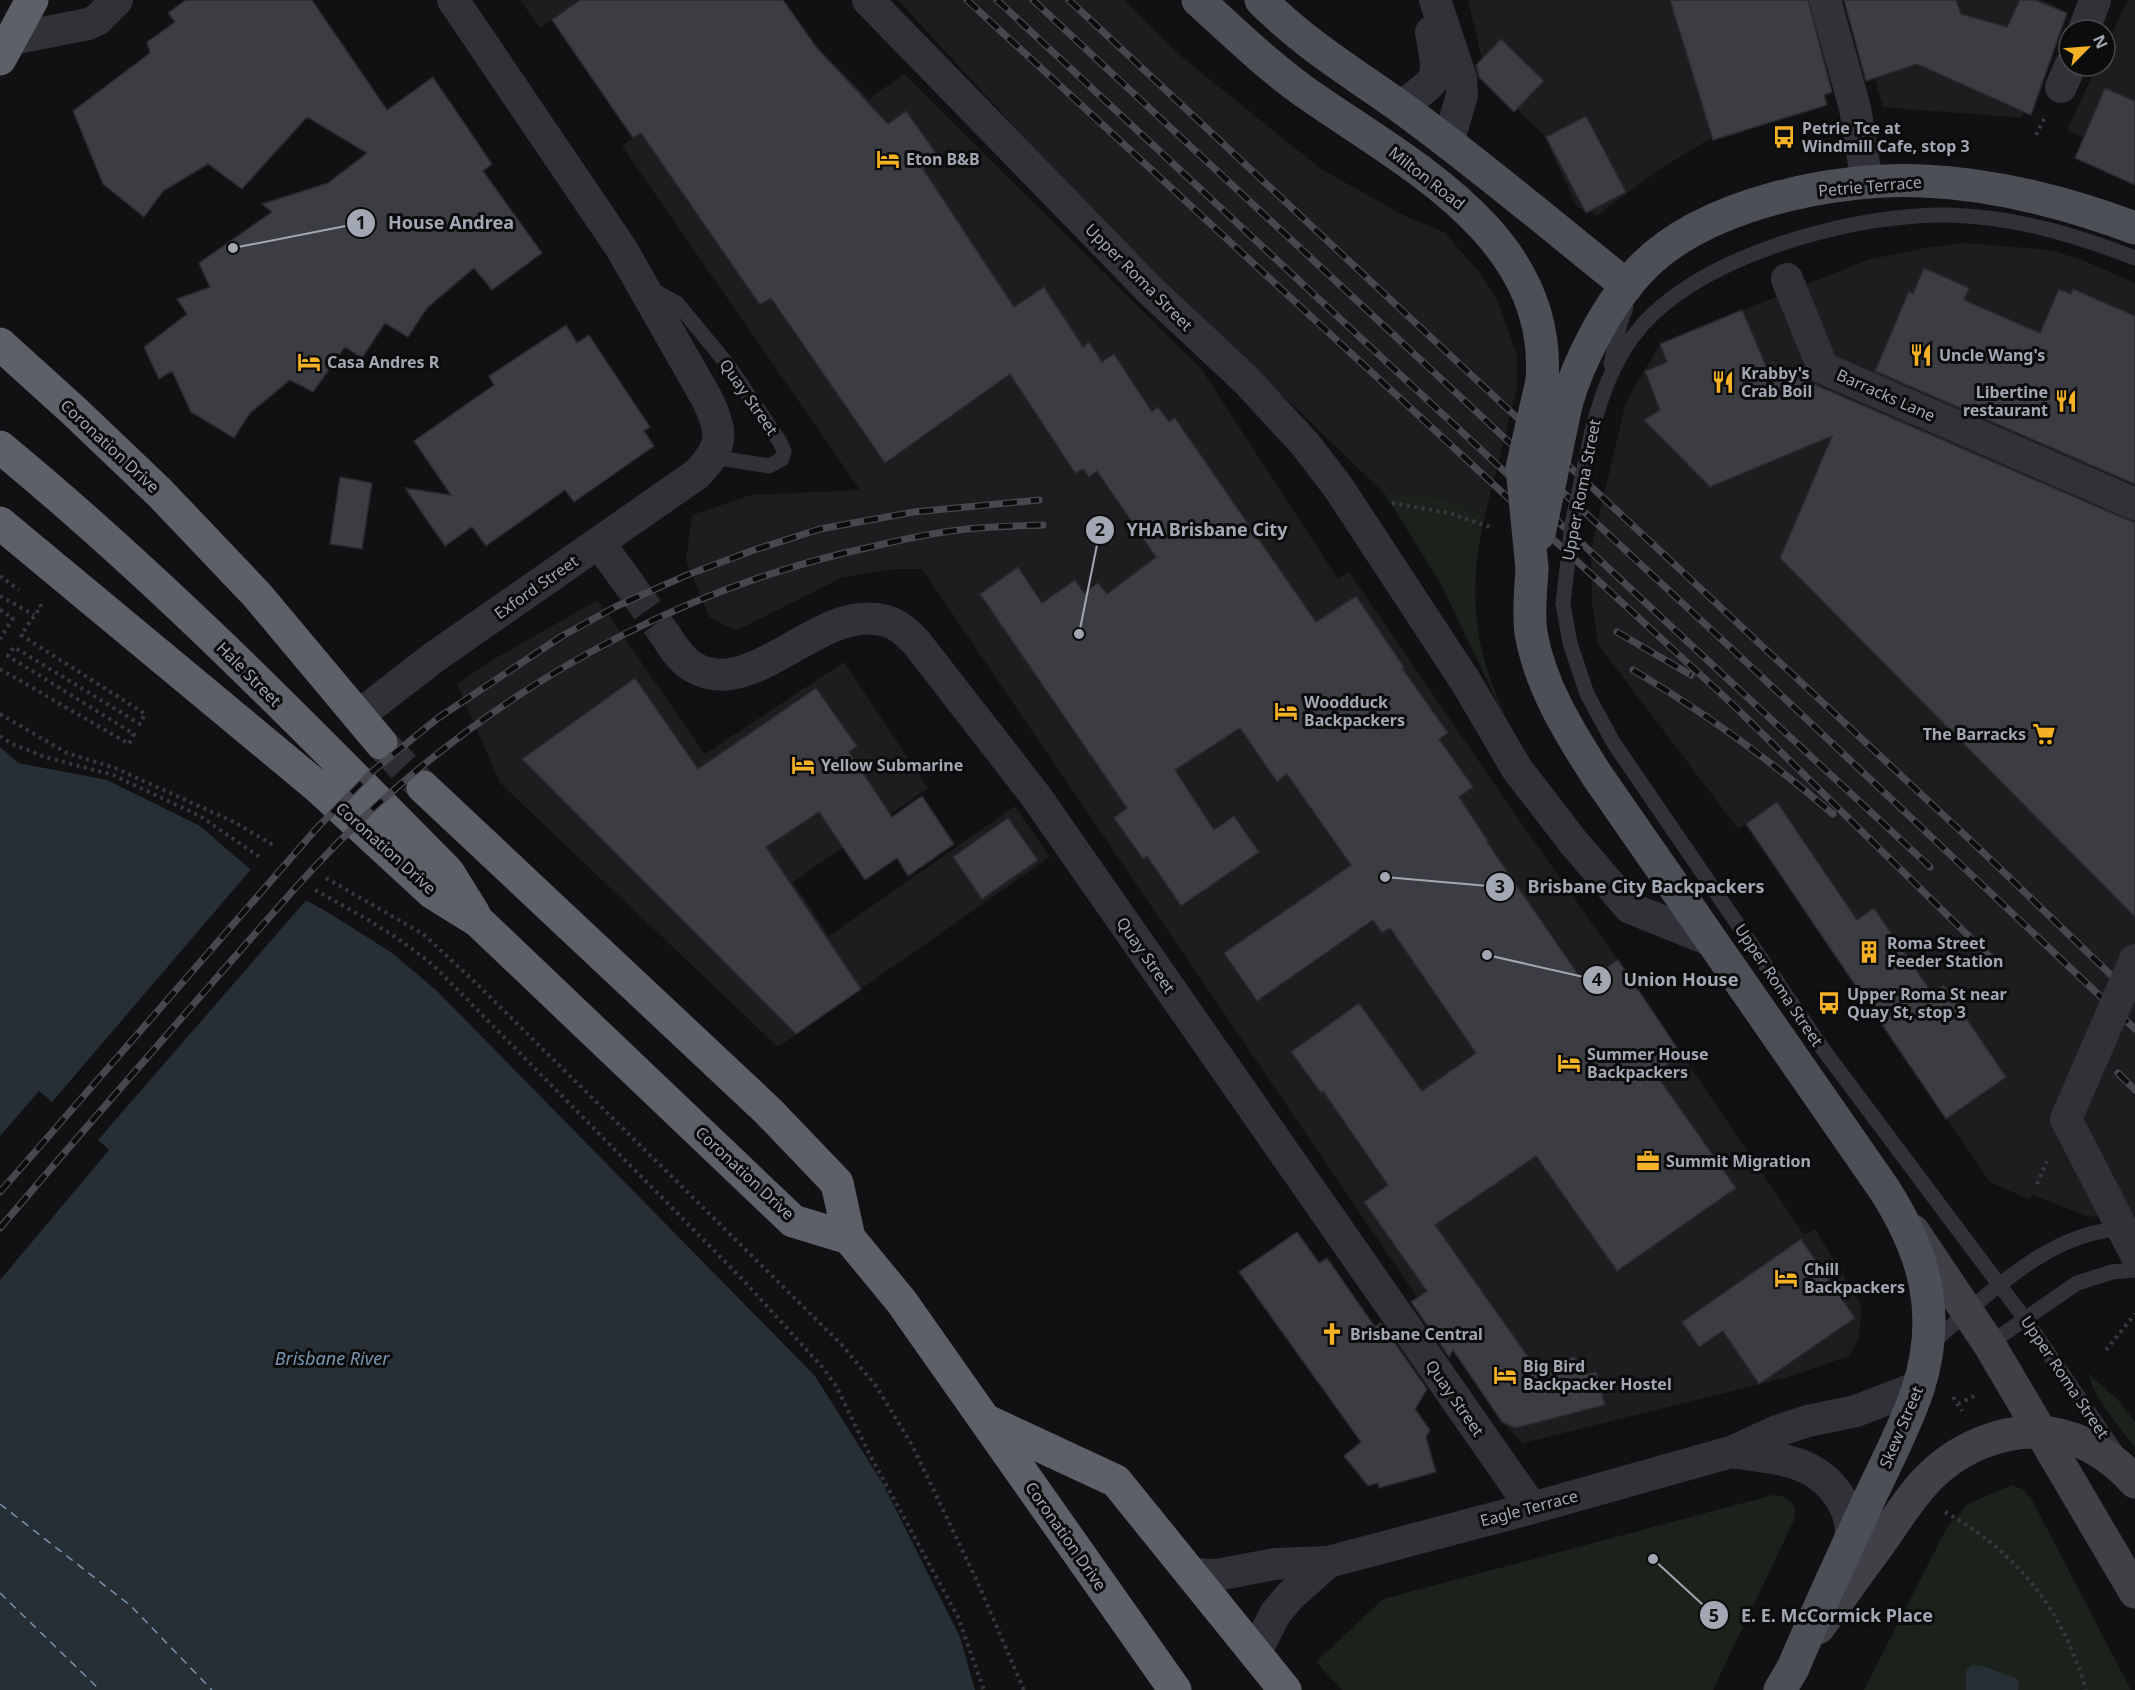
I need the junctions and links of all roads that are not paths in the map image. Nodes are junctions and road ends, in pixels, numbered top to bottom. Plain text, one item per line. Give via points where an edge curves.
1 (32, 0) edge
2 (117, 0) edge
3 (453, 0) edge
4 (868, 0) edge
5 (1198, 0) edge
6 (1261, 0) edge
7 (1425, 0) edge
8 (1435, 0) edge
9 (1826, 0) edge
10 (2095, 0) edge
11 (2088, 18) edge
12 (6, 49) edge
13 (1401, 107) junction
14 (1448, 143) junction
15 (1867, 183) junction
16 (2135, 228) edge
17 (2135, 258) edge
18 (1787, 279) dead end
19 (643, 285) junction
20 (1627, 286) junction
21 (1654, 312) joint
22 (0, 344) edge
23 (1605, 386) junction
24 (0, 447) edge
25 (713, 458) junction
26 (2135, 504) edge
27 (0, 523) edge
28 (599, 543) junction
29 (1532, 568) junction
30 (629, 584) tunnel mouth
31 (666, 636) tunnel mouth
32 (358, 716) junction
33 (381, 743) tunnel mouth
34 (423, 788) tunnel mouth
35 (478, 921) junction
36 (1712, 941) junction
37 (2135, 960) edge
38 (1884, 1189) junction
39 (2135, 1230) edge
40 (849, 1238) junction
41 (2135, 1253) edge
42 (2135, 1270) edge
43 (2000, 1285) junction
44 (1968, 1312) junction
45 (2025, 1319) junction
46 (1989, 1344) junction
47 (1927, 1348) junction
48 (1933, 1388) junction
49 (983, 1419) junction
50 (2041, 1432) junction
51 (1731, 1452) junction
52 (2135, 1481) edge
53 (1532, 1508) junction
54 (1849, 1543) junction
55 (1328, 1562) junction
56 (1192, 1574) junction
57 (2135, 1592) edge
58 (1255, 1654) junction
59 (1791, 1676) edge
60 (1175, 1690) edge
61 (1285, 1690) edge

1 - 12 highway
2 - 12 street via 88,24
3 - 19 street, Quay Street
4 - 36 street, Upper Roma Street via 1305,444 1338,487 1466,682 1517,768 1630,908
5 - 29 main road, Milton Road, bridge via 1300,89 1465,206 1508,257 1527,291 1539,332 1542,381 1522,468
6 - 13 main road via 1342,68
7 - 13 street via 1437,72 1433,81
8 - 14 street via 1463,90
9 - 15 street via 1859,123
10 - 11 street
13 - 14 main road
14 - 20 main road
15 - 16 main road, Petrie Terrace via 1922,181 2027,195
15 - 20 main road, Petrie Terrace via 1779,197 1705,224 1661,252
17 - 21 lane, Petrie Terrace via 2064,232 1996,219 1952,215 1874,220 1752,255 1700,280
18 - 26 street, Barracks Lane via 1823,368
19 - 25 street, Quay Street via 716,418 719,436
19 - 25 lane, Quay Street via 677,303 729,365 784,451 782,459 769,466
20 - 23 lane via 1629,298
20 - 29 main road, Upper Roma Street, bridge via 1584,357 1566,405
21 - 23 lane, Upper Roma Street via 1628,344
22 - 32 highway, Coronation Drive via 160,493 257,595
23 - 43 lane, Upper Roma Street, bridge via 1572,524 1563,604 1570,643 1599,720 1825,1052
24 - 35 highway, Hale Street via 115,544 181,606 448,872
25 - 28 street, Exford Street via 697,474
27 - 35 highway, Coronation Drive via 318,787 434,893
28 - 30 street
28 - 32 street, Exford Street via 433,658
29 - 36 main road, Upper Roma Street via 1531,631 1538,662 1561,716 1596,774
31 - 53 street, Quay Street via 692,666 710,674 743,671 762,664 824,630 853,620 887,621 916,642 1035,795
32 - 33 highway, Coronation Drive
34 - 40 highway, Coronation Drive via 768,1111 837,1183
35 - 40 highway, Coronation Drive via 792,1221
36 - 38 main road, Upper Roma Street
37 - 41 street, bridge via 2066,1119
38 - 44 main road, Upper Roma Street
38 - 47 main road, Skew Street via 1913,1242 1923,1272 1929,1309
39 - 43 lane via 2092,1233 2068,1242
40 - 49 highway, Coronation Drive via 901,1301
42 - 45 lane via 2112,1272 2078,1283
43 - 44 lane
43 - 45 lane, Upper Roma Street
44 - 46 main road, Upper Roma Street
44 - 47 lane
45 - 46 lane
45 - 52 lane, Upper Roma Street
46 - 50 main road, Upper Roma Street
47 - 48 main road, Skew Street
48 - 51 street, Eagle Terrace via 1777,1431
48 - 54 main road, Skew Street via 1907,1416
49 - 56 highway via 1116,1481
49 - 60 highway, Coronation Drive
50 - 52 main road, Upper Roma Street via 2088,1445
50 - 57 main road, Upper Roma Street
50 - 59 main road, Skew Street via 1991,1439 1967,1450 1931,1477
51 - 53 street, Eagle Terrace
51 - 54 street, Eagle Terrace via 1792,1462 1816,1472 1844,1504 1850,1525
53 - 55 street, Eagle Terrace
54 - 59 main road, Skew Street
55 - 56 street, Eagle Terrace via 1275,1564 1217,1575
55 - 58 street, Eagle Terrace via 1285,1602
56 - 58 highway
58 - 61 highway

